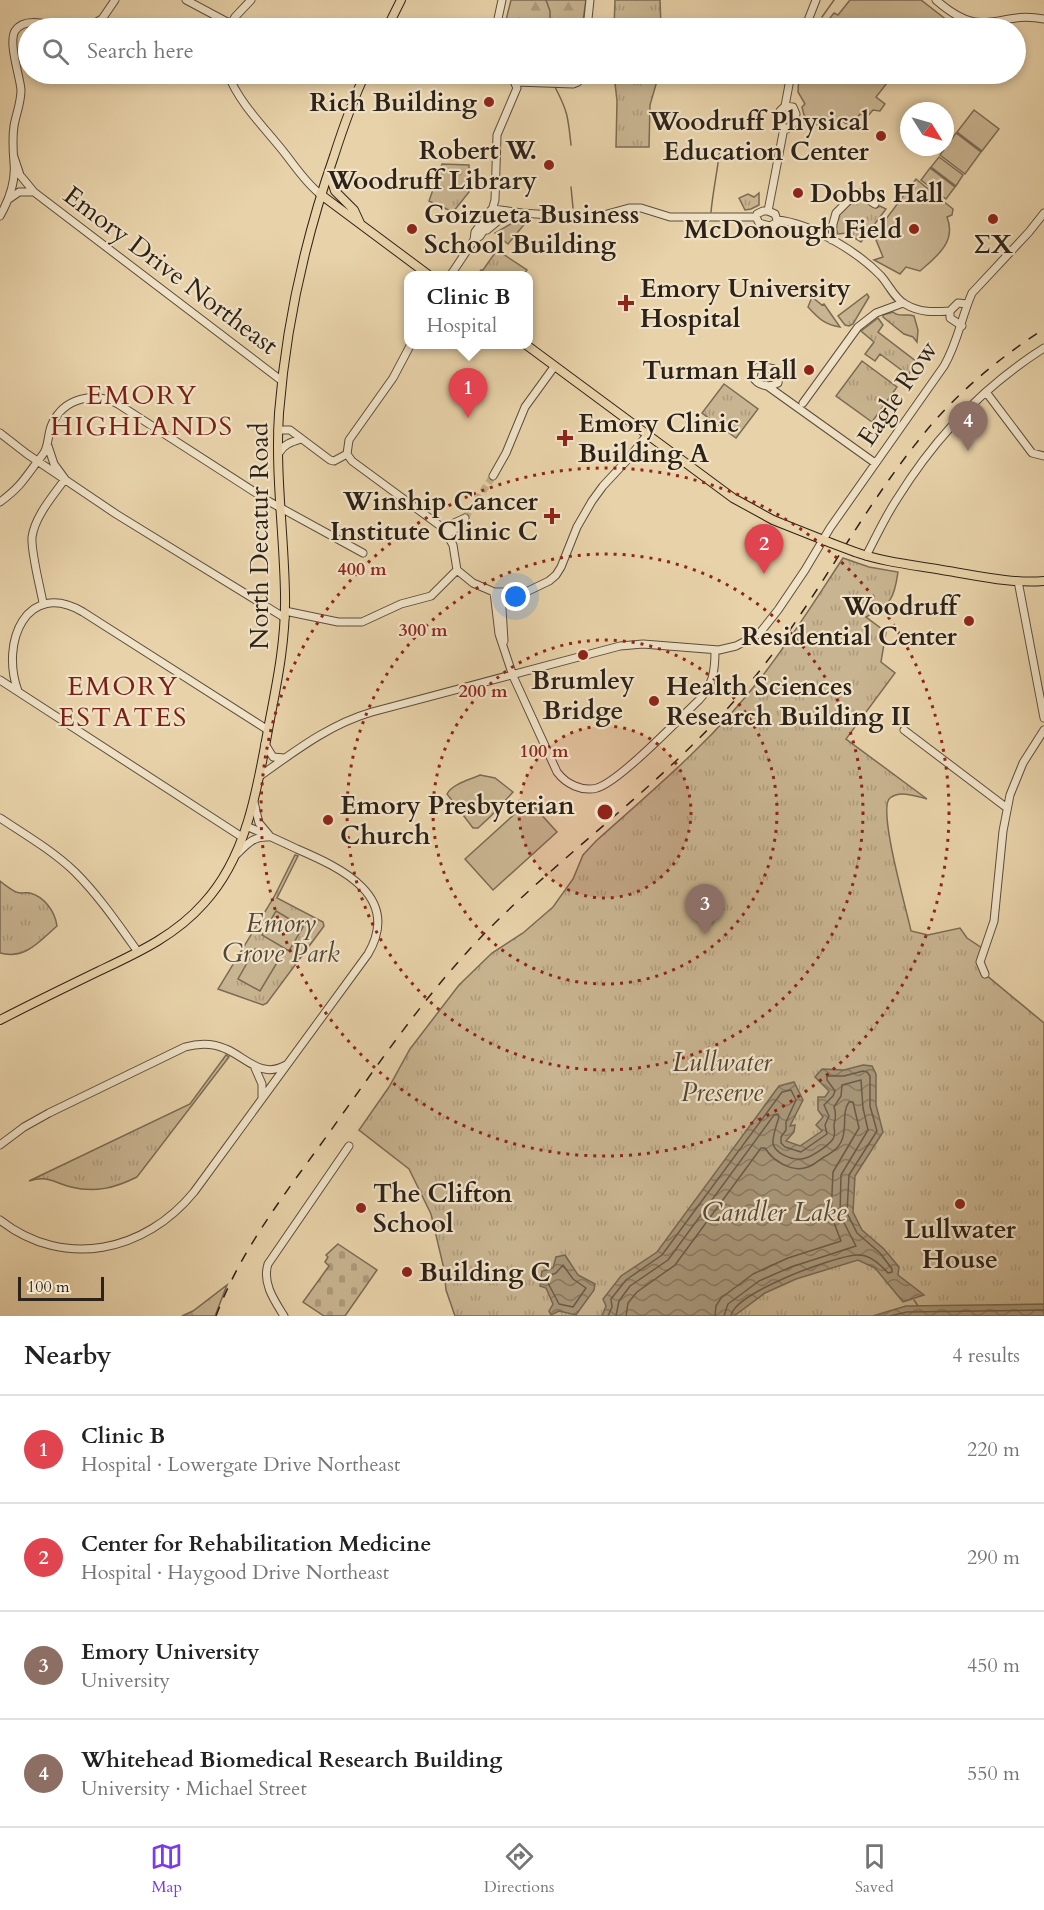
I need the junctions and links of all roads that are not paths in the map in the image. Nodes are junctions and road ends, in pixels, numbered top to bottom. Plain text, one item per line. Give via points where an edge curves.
1 (115, 0) edge
2 (186, 0) edge
3 (251, 0) edge
4 (401, 0) edge
5 (502, 0) edge
6 (590, 0) edge
7 (816, 0) edge
8 (936, 0) edge
9 (103, 18) edge
10 (216, 18) edge
11 (236, 18) edge
12 (392, 18) edge
13 (498, 18) edge
14 (588, 18) edge
15 (809, 18) edge
16 (961, 18) edge
17 (1026, 18) edge
18 (1044, 19) edge
19 (18, 29) edge
20 (18, 72) edge
21 (20, 84) edge
22 (233, 84) edge
23 (361, 84) edge
24 (516, 84) edge
25 (789, 84) edge
26 (785, 106) junction
27 (784, 128) junction
28 (14, 157) junction
29 (328, 170) junction
30 (34, 192) junction
31 (320, 194) junction
32 (8, 201) junction
33 (875, 204) dead end
34 (493, 208) junction
35 (768, 211) junction
36 (522, 213) junction
37 (1044, 213) edge
38 (0, 216) edge
39 (756, 217) junction
40 (777, 220) junction
41 (357, 222) junction
42 (477, 238) junction
43 (832, 240) junction
44 (423, 271) edge
45 (454, 271) edge
46 (903, 303) junction
47 (967, 304) junction
48 (950, 311) junction
49 (962, 326) junction
50 (1044, 348) edge
51 (409, 349) edge
52 (529, 349) edge
53 (554, 367) junction
54 (779, 378) junction
55 (282, 381) junction
56 (766, 385) junction
57 (986, 392) junction
58 (790, 400) junction
59 (803, 402) dead end
60 (278, 430) junction
61 (0, 433) edge
62 (647, 435) junction
63 (301, 439) junction
64 (47, 443) junction
65 (279, 453) junction
66 (347, 454) junction
67 (1044, 456) edge
68 (37, 461) junction
69 (875, 463) junction
70 (493, 476) tunnel mouth
71 (64, 479) junction
72 (0, 502) edge
73 (281, 508) junction
74 (827, 542) junction
75 (363, 553) dead end
76 (866, 556) junction
77 (457, 570) junction
78 (1018, 581) junction
79 (1044, 581) edge
80 (498, 592) junction
81 (43, 603) junction
82 (285, 615) junction
83 (11, 625) dead end
84 (715, 651) junction
85 (6, 672) dead end
86 (513, 676) junction
87 (0, 680) edge
88 (18, 691) junction
89 (1044, 718) edge
90 (268, 730) junction
91 (904, 730) dead end
92 (1044, 730) edge
93 (266, 744) junction
94 (284, 758) junction
95 (260, 776) junction
96 (253, 801) junction
97 (1007, 808) junction
98 (0, 818) edge
99 (246, 826) junction
100 (243, 837) junction
101 (274, 838) junction
102 (234, 856) junction
103 (138, 952) junction
104 (986, 974) dead end
105 (0, 1020) edge
106 (290, 1062) junction
107 (255, 1068) junction
108 (261, 1099) junction
109 (0, 1145) edge
110 (349, 1146) dead end
111 (0, 1220) edge
112 (284, 1316) edge

1 - 9 street
2 - 10 street
3 - 11 street
4 - 12 main road
5 - 13 street
6 - 14 street
7 - 15 street
8 - 16 street
17 - 18 street
19 - 20 street via 13,42
21 - 28 street
22 - 31 street via 301,175
23 - 29 main road, North Decatur Road
24 - 34 street via 497,135
25 - 26 street
26 - 27 street via 778,119
26 - 27 street via 793,107 796,114 792,126
27 - 35 street
28 - 30 street, Emory Drive Northeast via 20,175
28 - 32 street
29 - 31 main road, North Decatur Road
29 - 41 main road via 332,184 354,210
30 - 32 street, Emory Drive Northeast via 19,192
30 - 55 street, Emory Drive Northeast
31 - 41 main road
31 - 55 main road, North Decatur Road via 293,303
32 - 38 street
33 - 43 street via 860,193 849,200 834,218
34 - 36 street
34 - 42 street via 475,232
35 - 39 street via 759,212
35 - 40 street
36 - 39 street via 586,218 641,208 664,216
36 - 42 street via 499,220
37 - 47 street, Eagle Row via 979,285
39 - 40 street via 766,226
40 - 43 street via 809,228
41 - 44 main road
42 - 45 street
43 - 46 street via 876,271
46 - 48 street via 926,312
46 - 59 street via 863,322
47 - 48 street via 958,303
47 - 49 street, Eagle Row
48 - 49 street via 950,318
49 - 69 street, Eagle Row via 944,366
50 - 57 street
51 - 66 street via 349,440
52 - 53 main road
53 - 62 main road
53 - 70 street via 525,407
54 - 56 street via 775,385
54 - 56 street via 774,369 760,366 753,377
54 - 58 street
55 - 60 main road, North Decatur Road
56 - 58 street
57 - 67 street via 1032,453
57 - 76 street via 947,430 916,471
58 - 69 street
60 - 63 street via 290,430
60 - 65 main road, North Decatur Road
61 - 68 street
62 - 74 main road via 733,498
62 - 80 street via 598,491 556,575 529,591
63 - 65 street via 282,447
63 - 66 street via 330,460
64 - 68 street
64 - 71 street
64 - 73 street via 53,421 66,406 87,397 108,399
65 - 73 main road, North Decatur Road
66 - 77 street via 446,531
68 - 71 street
68 - 72 street via 22,484
69 - 74 street, Eagle Row
71 - 81 street via 33,533
71 - 82 street
73 - 75 street
73 - 82 main road, North Decatur Road
74 - 76 main road, bridge
74 - 84 street, Eagle Row via 764,629 750,640
76 - 78 main road
77 - 80 street via 473,583
77 - 82 street via 431,596 401,604 362,622
78 - 79 main road
78 - 89 street
80 - 86 street via 505,650
81 - 83 street via 26,610
81 - 90 street via 62,603 78,609
82 - 90 main road, North Decatur Road
84 - 86 street via 628,645
84 - 86 street via 714,676 705,693 617,777 593,789 574,786 557,772
85 - 88 street
86 - 94 street via 354,718
87 - 88 street
88 - 100 street
90 - 93 main road, North Decatur Road
91 - 97 street
92 - 97 street via 1023,763
93 - 94 street via 273,757
93 - 95 main road, North Decatur Road
94 - 95 street
95 - 96 main road, North Decatur Road
96 - 99 main road, North Decatur Road
96 - 101 street via 260,823
97 - 104 street via 994,921 980,962
98 - 103 street via 75,872
99 - 100 main road, North Decatur Road
99 - 101 street
100 - 102 main road, North Decatur Road
101 - 102 street via 255,839
101 - 106 street via 332,865 363,887 373,902 378,923 368,954
102 - 103 main road, North Decatur Road via 218,886 189,919
103 - 105 main road, North Decatur Road
106 - 107 street via 275,1070
106 - 108 street
107 - 108 street via 262,1084
107 - 109 street via 222,1047 185,1047 49,1113
108 - 111 street via 182,1206 138,1237 102,1248 63,1247 28,1237
110 - 112 street via 268,1264 269,1288

